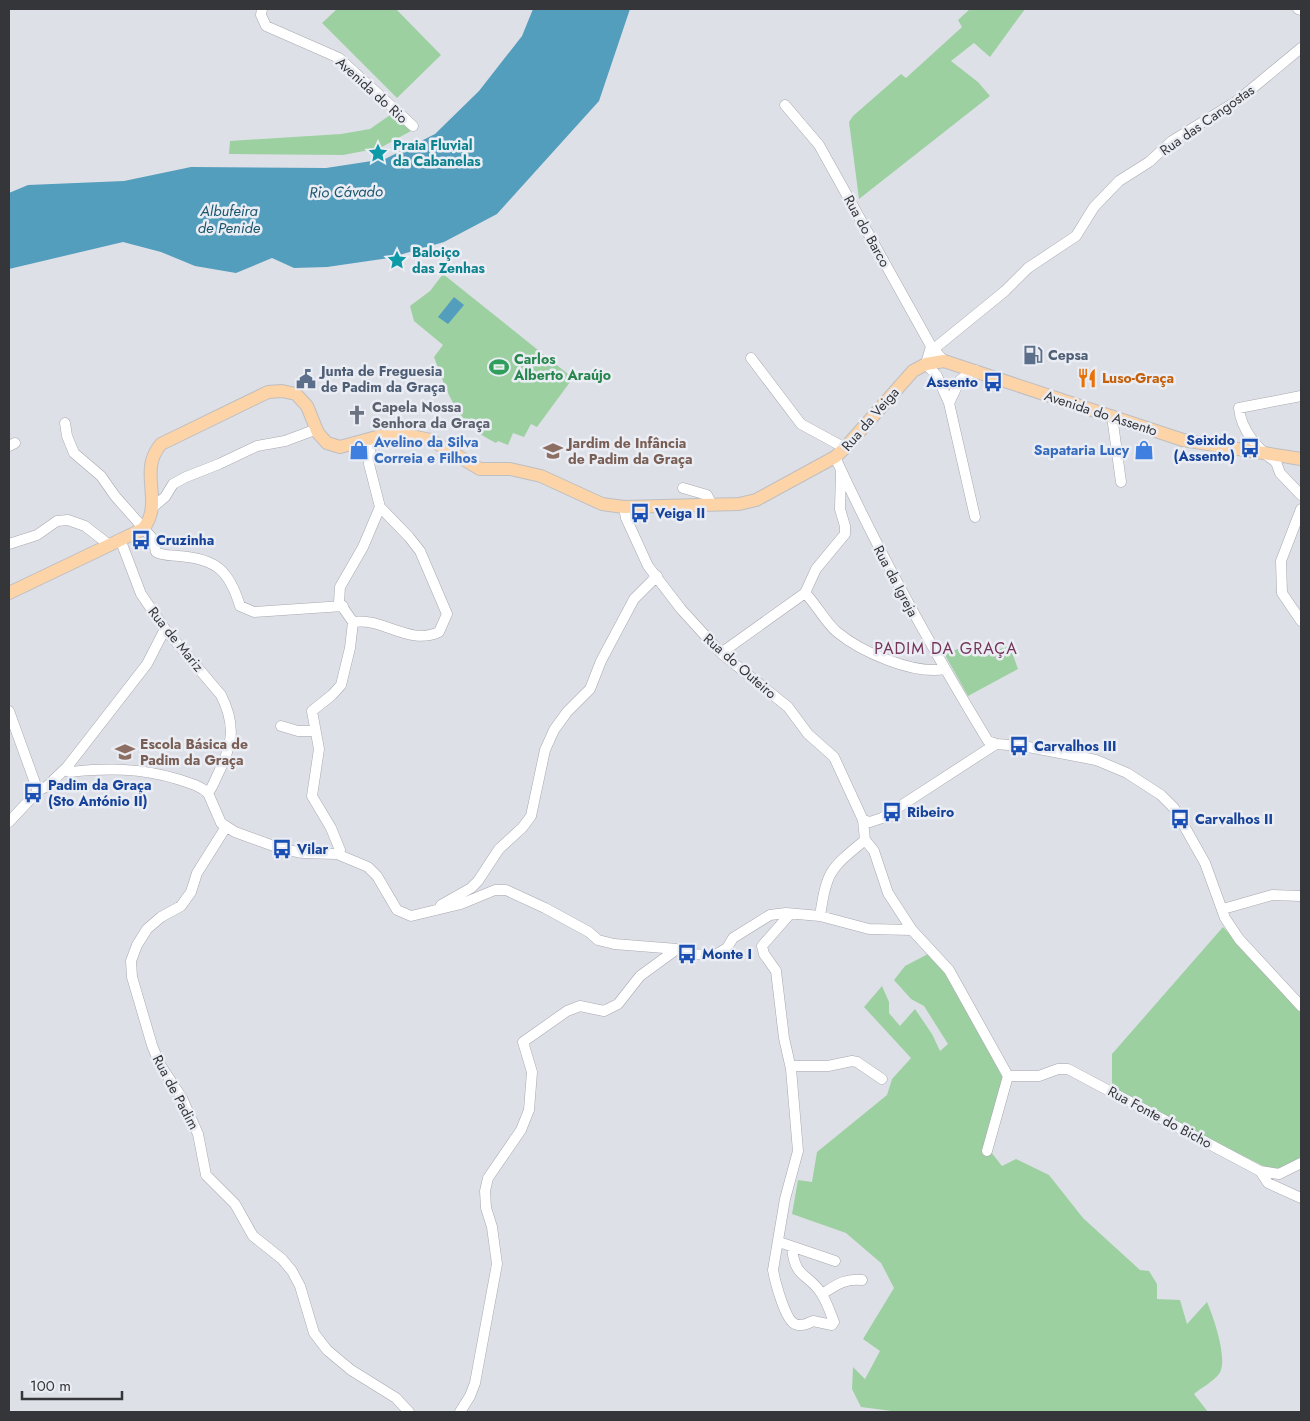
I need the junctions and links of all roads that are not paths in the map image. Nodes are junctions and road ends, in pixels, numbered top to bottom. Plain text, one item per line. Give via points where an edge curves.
1 (262, 9) edge
2 (1301, 48) edge
3 (783, 109) dead end
4 (412, 126) dead end
5 (933, 347) junction
6 (751, 358) dead end
7 (944, 361) junction
8 (926, 364) junction
9 (975, 370) junction
10 (937, 376) junction
11 (960, 380) junction
12 (1301, 396) edge
13 (949, 404) junction
14 (1112, 416) junction
15 (65, 423) dead end
16 (317, 429) junction
17 (371, 439) junction
18 (846, 448) junction
19 (1262, 453) junction
20 (835, 457) junction
21 (1301, 459) edge
22 (842, 471) junction
23 (1120, 482) dead end
24 (683, 488) dead end
25 (1301, 495) edge
26 (712, 505) junction
27 (153, 507) junction
28 (380, 507) junction
29 (624, 507) junction
30 (1301, 509) edge
31 (975, 517) dead end
32 (143, 529) junction
33 (114, 541) junction
34 (9, 544) edge
35 (656, 576) junction
36 (9, 593) edge
37 (805, 593) junction
38 (343, 606) junction
39 (1301, 621) edge
40 (353, 622) junction
41 (165, 629) junction
42 (721, 653) junction
43 (945, 670) junction
44 (9, 712) edge
45 (281, 726) dead end
46 (315, 732) junction
47 (996, 744) junction
48 (64, 770) junction
49 (38, 791) junction
50 (208, 793) junction
51 (863, 820) junction
52 (9, 822) edge
53 (226, 826) junction
54 (866, 840) junction
55 (337, 854) junction
56 (1301, 896) edge
57 (1223, 909) junction
58 (429, 911) junction
59 (790, 914) junction
60 (820, 916) junction
61 (912, 930) junction
62 (677, 949) junction
63 (1301, 1006) edge
64 (791, 1066) junction
65 (1008, 1076) junction
66 (882, 1079) dead end
67 (987, 1151) dead end
68 (1301, 1164) edge
69 (1260, 1171) junction
70 (1301, 1198) edge
71 (779, 1242) junction
72 (792, 1248) junction
73 (835, 1261) dead end
74 (862, 1280) dead end
75 (822, 1294) junction
76 (409, 1412) edge
77 (460, 1412) edge

1 - 4 street, Avenida do Rio via 266,26 339,58
2 - 5 street, Rua das Cangostas via 1236,101 1172,141 1119,181 1094,207 1076,236 1028,268 1005,292
3 - 5 street, Rua do Barco via 798,119 819,144
5 - 7 street, Rua do Barco
5 - 8 street
6 - 18 street via 801,424
7 - 8 main road, Rua da Veiga
7 - 9 main road, Avenida do Assento
8 - 10 street
8 - 18 main road, Rua da Veiga via 912,371
9 - 11 street
9 - 14 main road, Avenida do Assento
10 - 11 street
10 - 13 street
11 - 13 street
12 - 19 street via 1239,408 1245,430
13 - 31 street
14 - 19 main road, Avenida do Assento via 1184,440
14 - 23 street
15 - 32 street via 74,453 101,476
16 - 17 main road, Rua da Veiga via 327,443 340,447
16 - 27 street via 257,446 186,477 173,484
16 - 27 main road via 307,406 296,394 268,392 161,444 153,453 149,467
17 - 28 street via 369,464
17 - 29 main road, Rua da Veiga via 396,436 431,440 480,469 510,469 542,476 602,504
18 - 20 main road, Rua da Veiga
19 - 21 main road, Avenida do Assento
19 - 25 street via 1276,462 1280,473
20 - 22 street, Rua da Igreja
20 - 26 main road, Rua da Veiga via 756,500
22 - 37 street via 840,509 845,534 816,569
22 - 43 street, Rua da Igreja via 869,531
24 - 26 street via 707,495
26 - 29 main road, Rua da Veiga
27 - 32 main road via 150,520
28 - 38 street via 363,547 340,587 339,602
28 - 40 street via 420,552 447,614 439,632 432,635 411,636 372,622
29 - 35 street, Rua do Outeiro via 648,566
30 - 39 street via 1281,561 1282,592
32 - 33 main road
32 - 38 street via 153,539 156,552 160,554 214,564 233,583 240,606 254,612
33 - 34 street via 68,520 57,520 37,535
33 - 36 main road
33 - 41 street, Rua de Mariz via 141,594
35 - 42 street, Rua do Outeiro
35 - 58 street via 634,599 590,689 554,730 545,750 531,816 499,848 478,881
37 - 42 street
37 - 43 street via 836,631 846,638 899,665 930,671
38 - 40 street
40 - 46 street via 341,685 312,711
41 - 48 street via 147,664
41 - 50 street, Rua de Mariz via 221,695 227,708 232,729 230,744
42 - 51 street, Rua do Outeiro via 788,708 808,734 828,750 839,766
43 - 47 street, Rua da Igreja via 988,741
44 - 49 street
45 - 46 street
46 - 55 street via 319,748 312,796 332,828 340,850
47 - 51 street via 882,818 870,822
47 - 57 street via 1096,760 1127,773 1161,796 1174,808 1205,862
48 - 49 street
48 - 50 street via 134,769 200,786
49 - 52 street
50 - 53 street via 221,823
51 - 54 street, Rua do Outeiro
53 - 55 street via 282,849
53 - 76 street, Rua de Padim via 197,873 191,892 181,906 147,928 131,961 132,977 152,1045 198,1134 206,1175 235,1204 253,1236 292,1271 300,1286 314,1333 345,1365 396,1398
54 - 60 street via 828,875
54 - 61 street, Rua do Outeiro via 874,851 888,893
55 - 58 street via 368,867 377,876 396,910 402,914 412,916
56 - 57 street via 1272,895
57 - 63 street via 1239,940
58 - 62 street via 461,904 495,890 506,890 545,908 598,940
59 - 60 street
59 - 62 street via 770,915 734,938 727,948 715,955 687,954
59 - 64 street via 762,946 776,971 784,1038
60 - 61 street via 869,930
61 - 65 street, Rua do Outeiro via 949,970
62 - 77 street via 640,976 618,1004 604,1011 580,1006 567,1011 523,1042 532,1072 528,1110 521,1130 488,1178 485,1191 497,1264 475,1383
64 - 66 street via 828,1066 852,1061
64 - 71 street via 798,1151 785,1199
65 - 67 street
65 - 69 street, Rua Fonte do Bicho via 1038,1076 1068,1069
68 - 69 street via 1279,1174
69 - 70 street, Rua Fonte do Bicho via 1268,1183
71 - 72 street
71 - 75 street via 773,1270 790,1321 796,1325 813,1321 832,1325 834,1322
72 - 73 street
72 - 75 street via 800,1274
74 - 75 street via 843,1281

